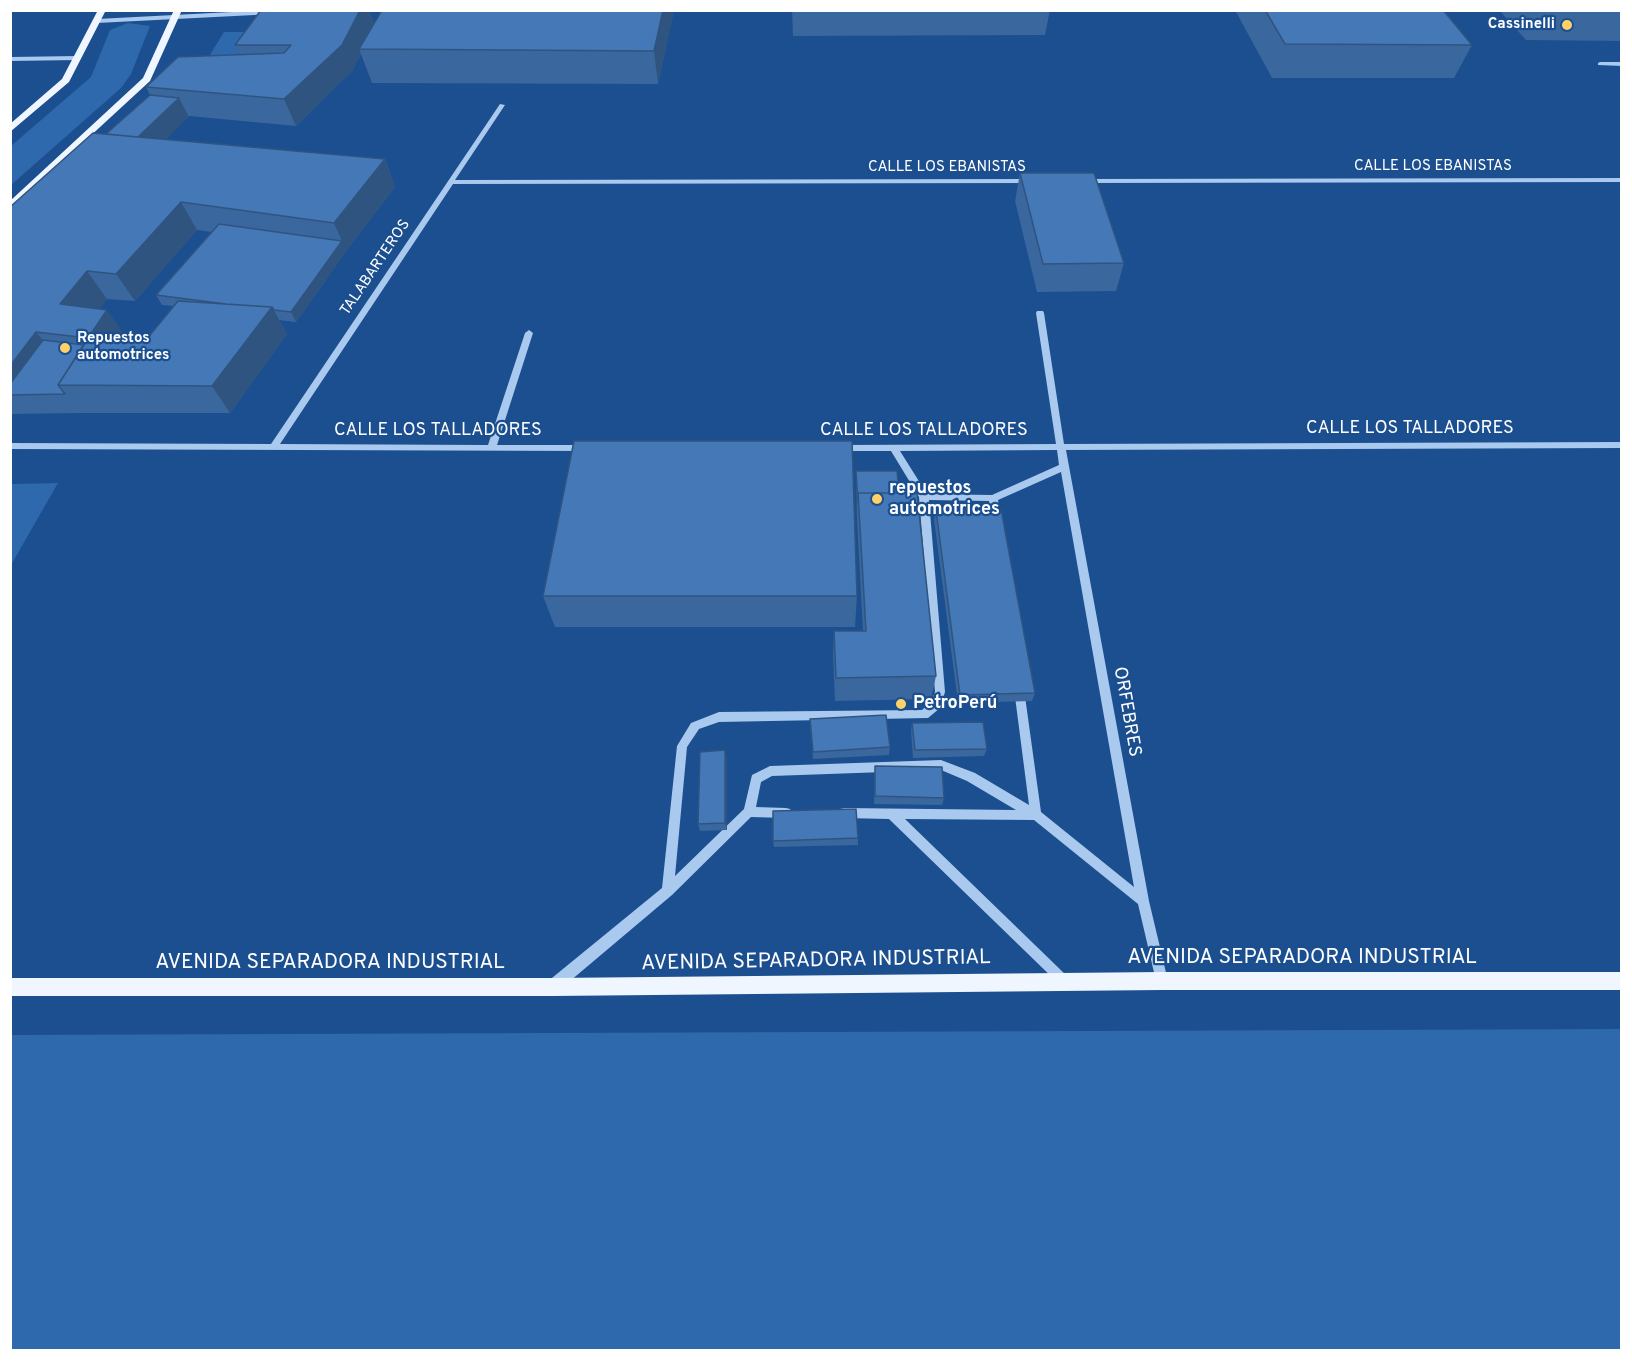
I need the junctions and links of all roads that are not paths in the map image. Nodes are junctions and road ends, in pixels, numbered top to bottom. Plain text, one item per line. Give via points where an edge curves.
1 (102, 10) edge
2 (287, 11) edge
3 (177, 13) edge
4 (97, 21) junction
5 (78, 58) junction
6 (10, 59) edge
7 (1600, 64) dead end
8 (1622, 64) edge
9 (502, 105) dead end
10 (10, 129) edge
11 (1622, 180) edge
12 (1037, 181) edge
13 (1072, 181) edge
14 (452, 182) junction
15 (10, 207) edge
16 (1040, 313) dead end
17 (529, 333) dead end
18 (1622, 445) edge
19 (10, 446) edge
20 (273, 447) junction
21 (1061, 447) junction
22 (491, 448) junction
23 (598, 448) edge
24 (823, 448) edge
25 (894, 448) junction
26 (1065, 466) junction
27 (924, 497) junction
28 (993, 498) junction
29 (998, 534) edge
30 (1017, 674) edge
31 (749, 812) junction
32 (797, 813) edge
33 (832, 813) edge
34 (892, 814) junction
35 (1036, 815) junction
36 (668, 891) junction
37 (1143, 901) junction
38 (1162, 981) junction
39 (1622, 981) edge
40 (1064, 982) junction
41 (10, 987) edge
42 (552, 987) junction

1 - 4 main road
2 - 3 street
3 - 4 street
3 - 15 main road via 147,79
4 - 5 main road
5 - 6 street
5 - 10 main road via 66,80
7 - 8 street
9 - 14 street, TALABARTEROS
11 - 13 street, CALLE LOS EBANISTAS
12 - 14 street, CALLE LOS EBANISTAS
14 - 20 street, TALABARTEROS
16 - 21 street, ORFEBRES
17 - 22 street
18 - 21 street, CALLE LOS TALLADORES
19 - 20 street, CALLE LOS TALLADORES
20 - 22 street, CALLE LOS TALLADORES
21 - 25 street, CALLE LOS TALLADORES
21 - 26 street, ORFEBRES
22 - 23 street, CALLE LOS TALLADORES
24 - 25 street, CALLE LOS TALLADORES
25 - 27 street
26 - 28 street
26 - 37 street, ORFEBRES
27 - 28 street
27 - 36 street via 940,692 936,705 924,715 719,717 695,726 682,746
28 - 29 street
30 - 35 street
31 - 32 street
31 - 35 street via 756,779 770,771 941,765 971,777
31 - 36 street
33 - 34 street
34 - 35 street
34 - 40 street
35 - 37 street
36 - 42 street
37 - 38 street, ORFEBRES
38 - 39 main road, AVENIDA SEPARADORA INDUSTRIAL
38 - 40 main road, AVENIDA SEPARADORA INDUSTRIAL
40 - 42 main road, AVENIDA SEPARADORA INDUSTRIAL
41 - 42 main road, AVENIDA SEPARADORA INDUSTRIAL

